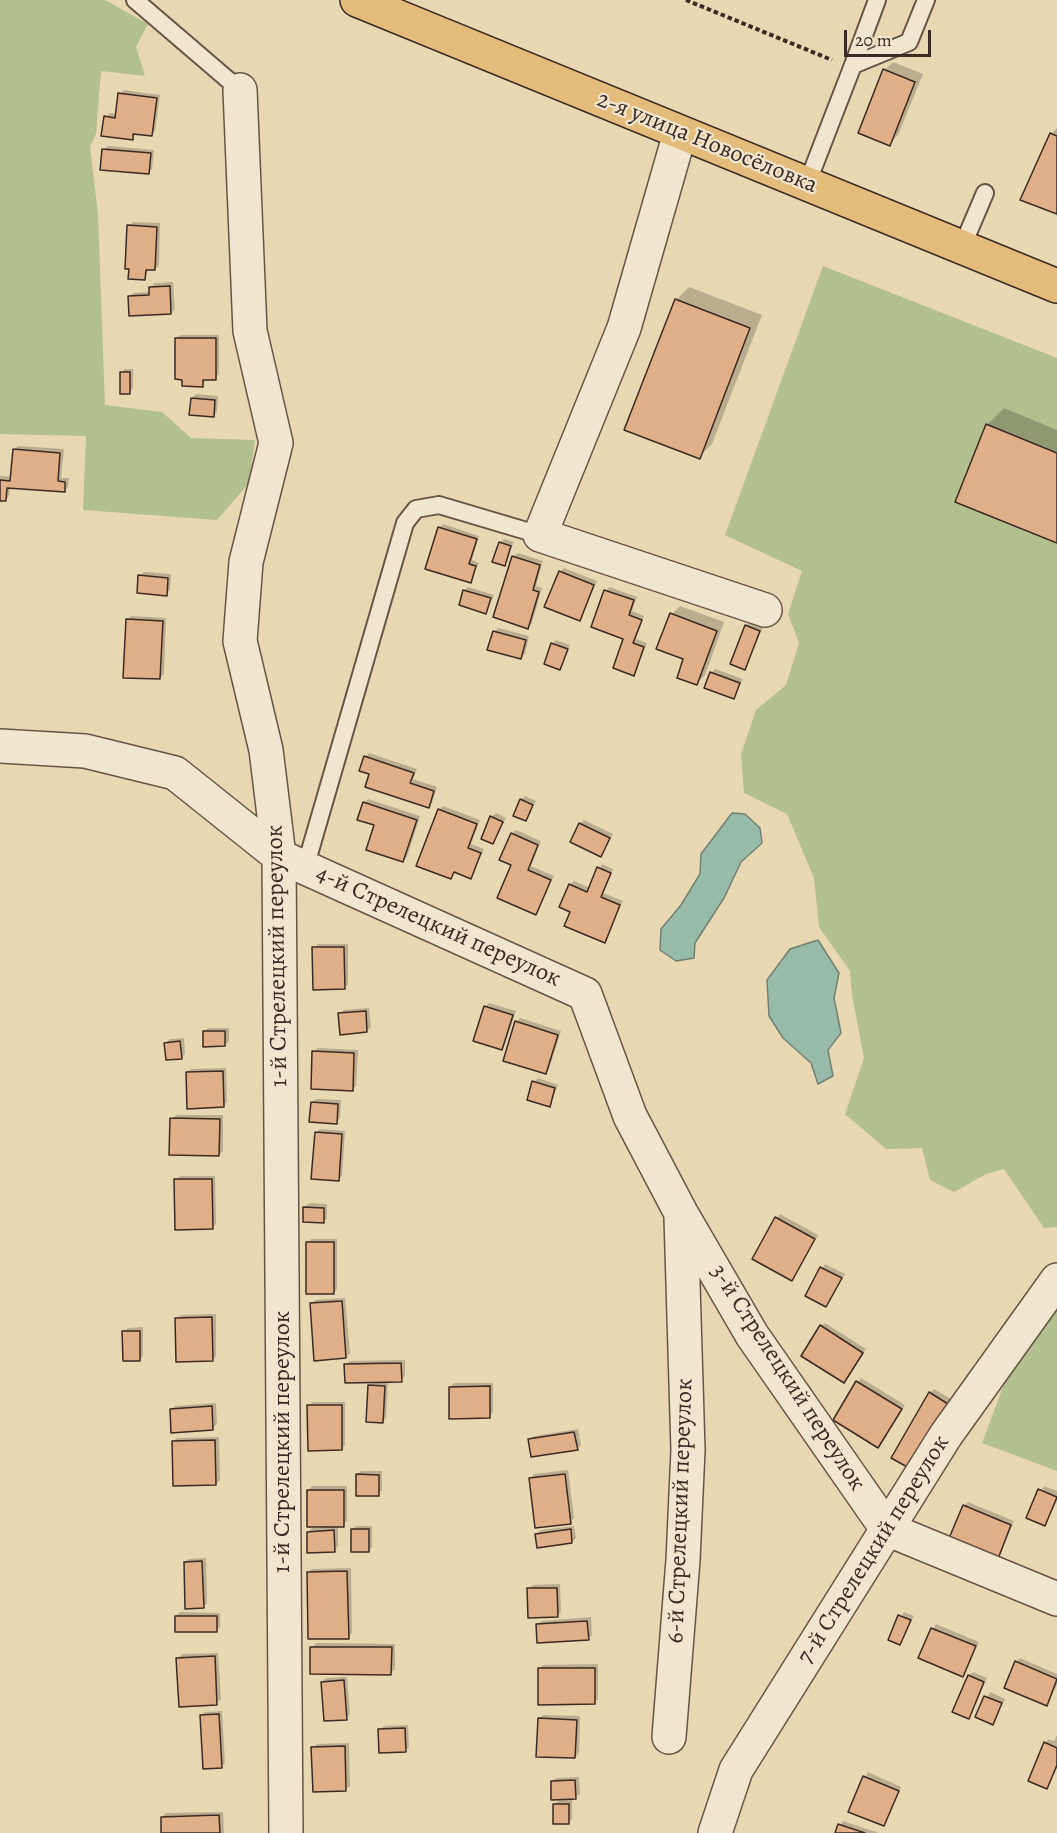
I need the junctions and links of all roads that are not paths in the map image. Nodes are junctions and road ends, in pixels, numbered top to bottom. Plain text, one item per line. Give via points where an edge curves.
1 (135, 0) edge
2 (357, 0) edge
3 (877, 0) edge
4 (926, 0) edge
5 (853, 65) junction
6 (240, 90) joint
7 (680, 133) junction
8 (807, 184) junction
9 (985, 193) dead end
10 (962, 247) junction
11 (1057, 286) edge
12 (540, 535) junction
13 (765, 610) dead end
14 (0, 746) edge
15 (292, 862) junction
16 (585, 994) joint
17 (681, 1213) junction
18 (1057, 1280) edge
19 (887, 1529) junction
20 (1057, 1599) edge
21 (669, 1737) dead end
22 (286, 1833) edge
23 (715, 1833) edge

1 - 6 lane
2 - 7 main road, 2-я улица Новосёловка
3 - 5 lane
4 - 5 lane via 909,42
5 - 8 lane
6 - 15 street, 1-й Стрелецкий переулок via 250,330 276,443 246,562 240,641
7 - 8 main road, 2-я улица Новосёловка
7 - 12 street via 624,328
8 - 10 main road, 2-я улица Новосёловка
9 - 10 lane
10 - 11 main road, 2-я улица Новосёловка
12 - 13 street
12 - 15 lane via 439,505 416,509 405,523
14 - 15 street, 4-й Стрелецкий переулок via 85,751 175,772
15 - 16 street, 4-й Стрелецкий переулок
15 - 22 street, 1-й Стрелецкий переулок
16 - 17 street, 3-й Стрелецкий переулок via 630,1116
17 - 19 street, 3-й Стрелецкий переулок via 752,1335
17 - 21 street, 6-й Стрелецкий переулок via 688,1450
18 - 19 street, 7-й Стрелецкий переулок via 946,1435
19 - 20 street
19 - 23 street, 7-й Стрелецкий переулок via 736,1770

